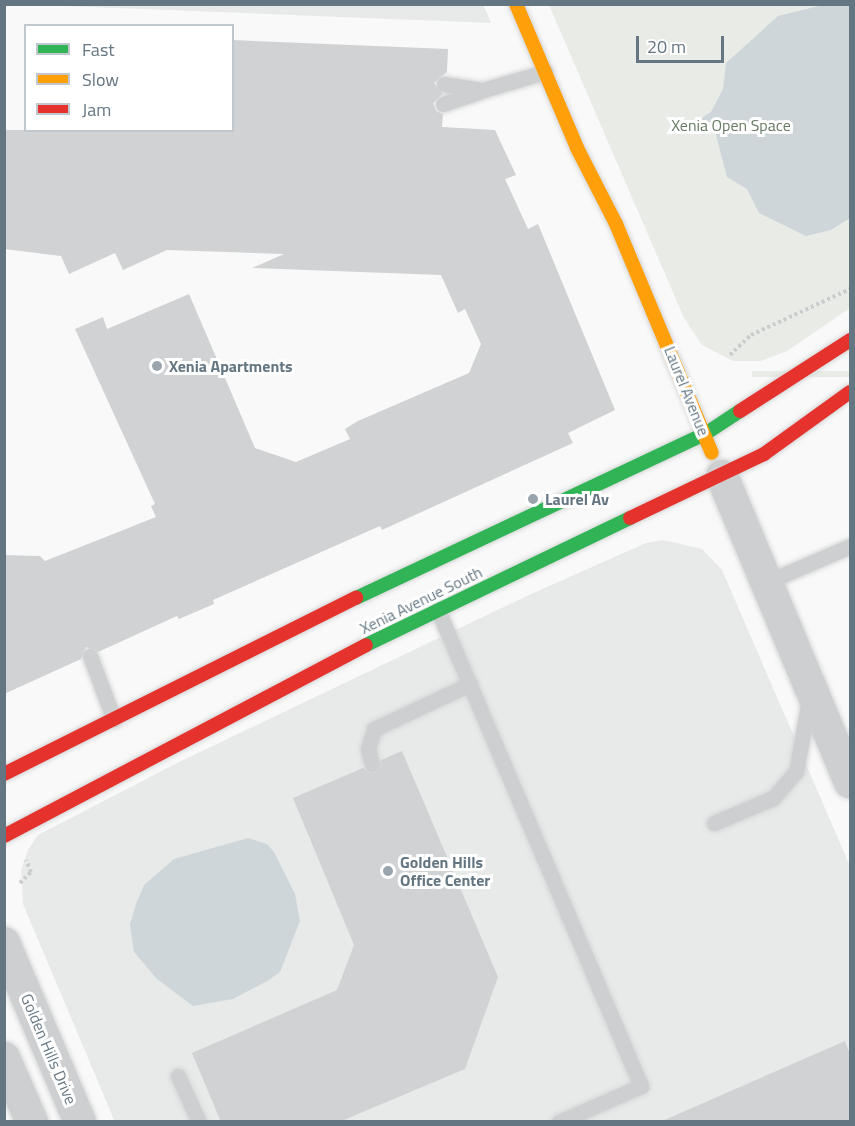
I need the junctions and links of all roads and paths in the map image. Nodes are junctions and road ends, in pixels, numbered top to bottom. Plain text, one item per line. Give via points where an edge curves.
1 (516, 4) edge
2 (545, 72) junction
3 (444, 84) dead end
4 (483, 90) junction
5 (443, 104) dead end
6 (850, 289) edge
7 (850, 340) edge
8 (730, 355) dead end
9 (850, 392) edge
10 (705, 434) junction
11 (722, 477) junction
12 (850, 546) edge
13 (767, 582) junction
14 (437, 608) junction
15 (90, 656) dead end
16 (470, 684) junction
17 (811, 688) junction
18 (114, 720) junction
19 (372, 764) dead end
20 (4, 774) edge
21 (850, 782) edge
22 (714, 823) dead end
23 (4, 836) edge
24 (24, 856) dead end
25 (20, 883) dead end
26 (4, 943) edge
27 (8, 1076) edge
28 (178, 1076) dead end
29 (32, 1122) edge
30 (80, 1122) edge
31 (199, 1122) edge
32 (559, 1122) edge

1 - 2 street, Laurel Avenue
2 - 4 lane
2 - 10 street, Laurel Avenue via 616,225
3 - 4 lane
4 - 5 lane
6 - 8 path via 752,335
7 - 10 street, Xenia Avenue South
9 - 11 street, Xenia Avenue South via 764,454
10 - 11 street, Laurel Avenue
10 - 18 street, Xenia Avenue South via 455,549
11 - 13 street, Laurel Avenue
11 - 14 street, Xenia Avenue South
12 - 13 lane
13 - 17 street, Laurel Avenue
14 - 16 lane
14 - 23 street, Xenia Avenue South
15 - 18 lane
16 - 19 lane via 374,729 368,749
16 - 32 lane via 641,1086
17 - 21 street, Laurel Avenue
17 - 22 lane via 796,772 773,798
18 - 20 street, Xenia Avenue South
24 - 25 path via 30,872
26 - 30 street, Golden Hills Drive
27 - 29 street
28 - 31 lane

